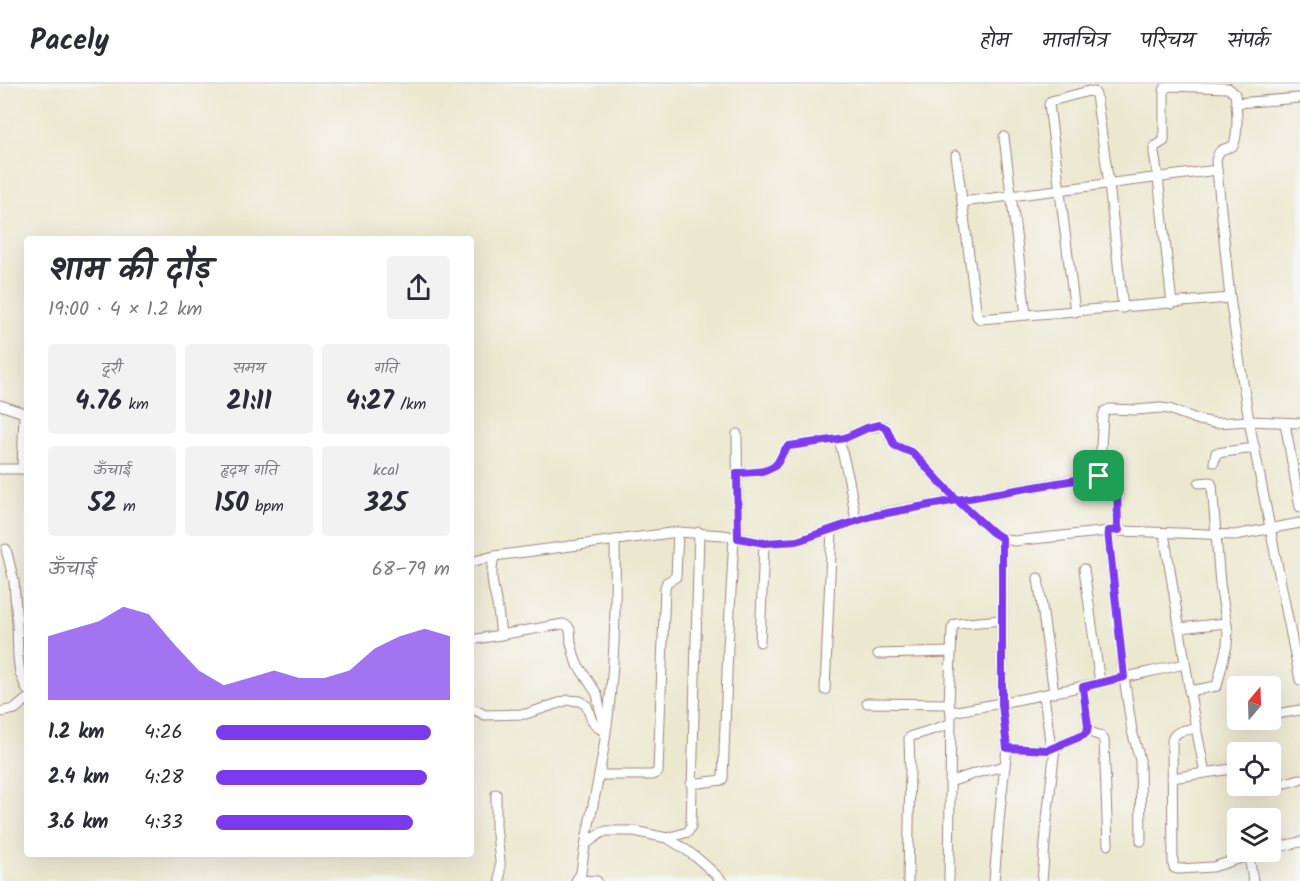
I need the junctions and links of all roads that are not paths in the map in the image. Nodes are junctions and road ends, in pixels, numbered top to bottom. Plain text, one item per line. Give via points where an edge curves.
1 (1300, 98) edge
2 (1236, 103) junction
3 (1004, 137) dead end
4 (956, 154) dead end
5 (1217, 170) junction
6 (1158, 177) junction
7 (1109, 184) junction
8 (1060, 190) junction
9 (1011, 196) junction
10 (962, 202) junction
11 (1230, 298) junction
12 (1172, 304) junction
13 (1123, 308) junction
14 (1075, 312) junction
15 (1026, 315) junction
16 (0, 405) edge
17 (24, 413) edge
18 (1250, 422) junction
19 (1285, 423) junction
20 (1300, 423) edge
21 (737, 434) dead end
22 (839, 439) junction
23 (1254, 448) junction
24 (1214, 462) dead end
25 (0, 469) edge
26 (24, 469) edge
27 (737, 473) junction
28 (1099, 476) junction
29 (1199, 483) dead end
30 (957, 500) junction
31 (1300, 507) edge
32 (856, 521) junction
33 (1300, 523) edge
34 (832, 529) junction
35 (1119, 530) junction
36 (1270, 530) junction
37 (1108, 531) junction
38 (678, 532) junction
39 (699, 532) junction
40 (1164, 533) junction
41 (1215, 535) junction
42 (736, 537) junction
43 (1002, 538) junction
44 (615, 540) junction
45 (764, 543) junction
46 (6, 549) dead end
47 (494, 556) junction
48 (474, 561) edge
49 (1084, 569) dead end
50 (1038, 578) dead end
51 (1002, 620) junction
52 (1226, 623) junction
53 (1179, 628) junction
54 (501, 635) junction
55 (474, 640) edge
56 (760, 642) dead end
57 (951, 652) junction
58 (878, 654) dead end
59 (1185, 664) junction
60 (1124, 677) junction
61 (1300, 680) edge
62 (24, 683) edge
63 (1100, 683) junction
64 (1083, 687) junction
65 (825, 690) dead end
66 (1190, 691) junction
67 (1054, 693) junction
68 (1044, 695) junction
69 (24, 702) edge
70 (867, 703) dead end
71 (1002, 704) junction
72 (950, 708) junction
73 (474, 710) edge
74 (1300, 710) edge
75 (0, 712) edge
76 (1281, 713) edge
77 (951, 724) junction
78 (1196, 728) junction
79 (1087, 732) junction
80 (605, 735) junction
81 (1007, 748) junction
82 (1053, 748) junction
83 (1005, 766) junction
84 (1227, 770) edge
85 (1205, 773) junction
86 (599, 775) junction
87 (1172, 778) junction
88 (1300, 779) edge
89 (950, 782) junction
90 (692, 784) junction
91 (1281, 784) edge
92 (496, 794) dead end
93 (667, 838) junction
94 (1141, 841) dead end
95 (1300, 842) edge
96 (586, 844) junction
97 (1108, 845) dead end
98 (1281, 846) edge
99 (1227, 862) edge
100 (1250, 862) edge
101 (577, 880) edge
102 (500, 881) edge
103 (597, 881) edge
104 (722, 881) edge
105 (908, 881) edge
106 (949, 881) edge
107 (994, 881) edge
108 (1042, 881) edge
109 (1253, 881) edge

1 - 2 street
2 - 5 street via 1235,144 1218,152
2 - 6 street via 1235,94 1228,88 1165,88 1164,141 1153,150
3 - 9 street
4 - 10 street
5 - 6 street
5 - 11 street
6 - 7 street
6 - 12 street
7 - 8 street
7 - 8 street via 1096,95 1089,91 1049,104
7 - 13 street
8 - 9 street
8 - 14 street
9 - 10 street
9 - 15 street
10 - 15 street via 978,318
11 - 12 street
11 - 18 street
12 - 13 street
13 - 14 street
14 - 15 street
16 - 17 street
18 - 19 street
18 - 23 street
18 - 28 street via 1206,422 1165,408 1110,409 1103,416
19 - 20 street
19 - 31 street
21 - 27 street
22 - 27 street via 789,446 770,469
22 - 30 street via 882,426 894,445 913,453
22 - 32 street
23 - 24 street via 1216,453
23 - 36 street
25 - 26 street
27 - 42 street
28 - 30 street
28 - 35 street via 1113,475 1116,479
29 - 41 street via 1212,485
30 - 32 street
30 - 43 street
32 - 34 street
33 - 36 street
34 - 45 street via 797,541
34 - 65 street
35 - 37 street
35 - 40 street
36 - 41 street
36 - 61 street
37 - 43 street via 1014,541
37 - 60 street
38 - 39 street
38 - 44 street
38 - 86 street via 676,577 665,587 658,772 652,776
39 - 42 street
39 - 90 street
40 - 41 street
40 - 53 street
41 - 52 street
42 - 45 street
42 - 90 street via 723,778
43 - 51 street
44 - 47 street
44 - 80 street via 613,674
45 - 56 street
46 - 62 street via 14,581 20,673
47 - 48 street
47 - 54 street via 492,582
49 - 63 street
50 - 67 street
51 - 57 street via 954,625
51 - 71 street
52 - 53 street
52 - 66 street via 1227,645 1218,684 1215,688
53 - 59 street
54 - 55 street
54 - 80 street via 568,626 576,662 597,694
57 - 58 street
57 - 72 street
59 - 60 street
59 - 66 street
60 - 63 street
60 - 94 street via 1140,760
63 - 64 street
64 - 67 street
64 - 79 street
66 - 78 street
67 - 68 street
68 - 71 street
68 - 82 street
69 - 75 street via 15,709
70 - 72 street
71 - 72 street
71 - 81 street
72 - 77 street
73 - 80 street via 485,715 526,714 578,700 587,706 594,726
74 - 76 street
77 - 89 street
77 - 105 street via 909,738
78 - 85 street
78 - 87 street via 1173,737
79 - 82 street
79 - 97 street via 1104,740
80 - 86 street
81 - 82 street
81 - 83 street
82 - 108 street
83 - 89 street
83 - 107 street
84 - 85 street
85 - 87 street
86 - 96 street
87 - 99 street via 1174,868 1212,867
88 - 91 street
89 - 106 street
90 - 93 street via 690,829
92 - 102 street
93 - 96 street via 612,831 601,833
93 - 104 street via 702,861
95 - 98 street
96 - 101 street
100 - 109 street
101 - 103 street

